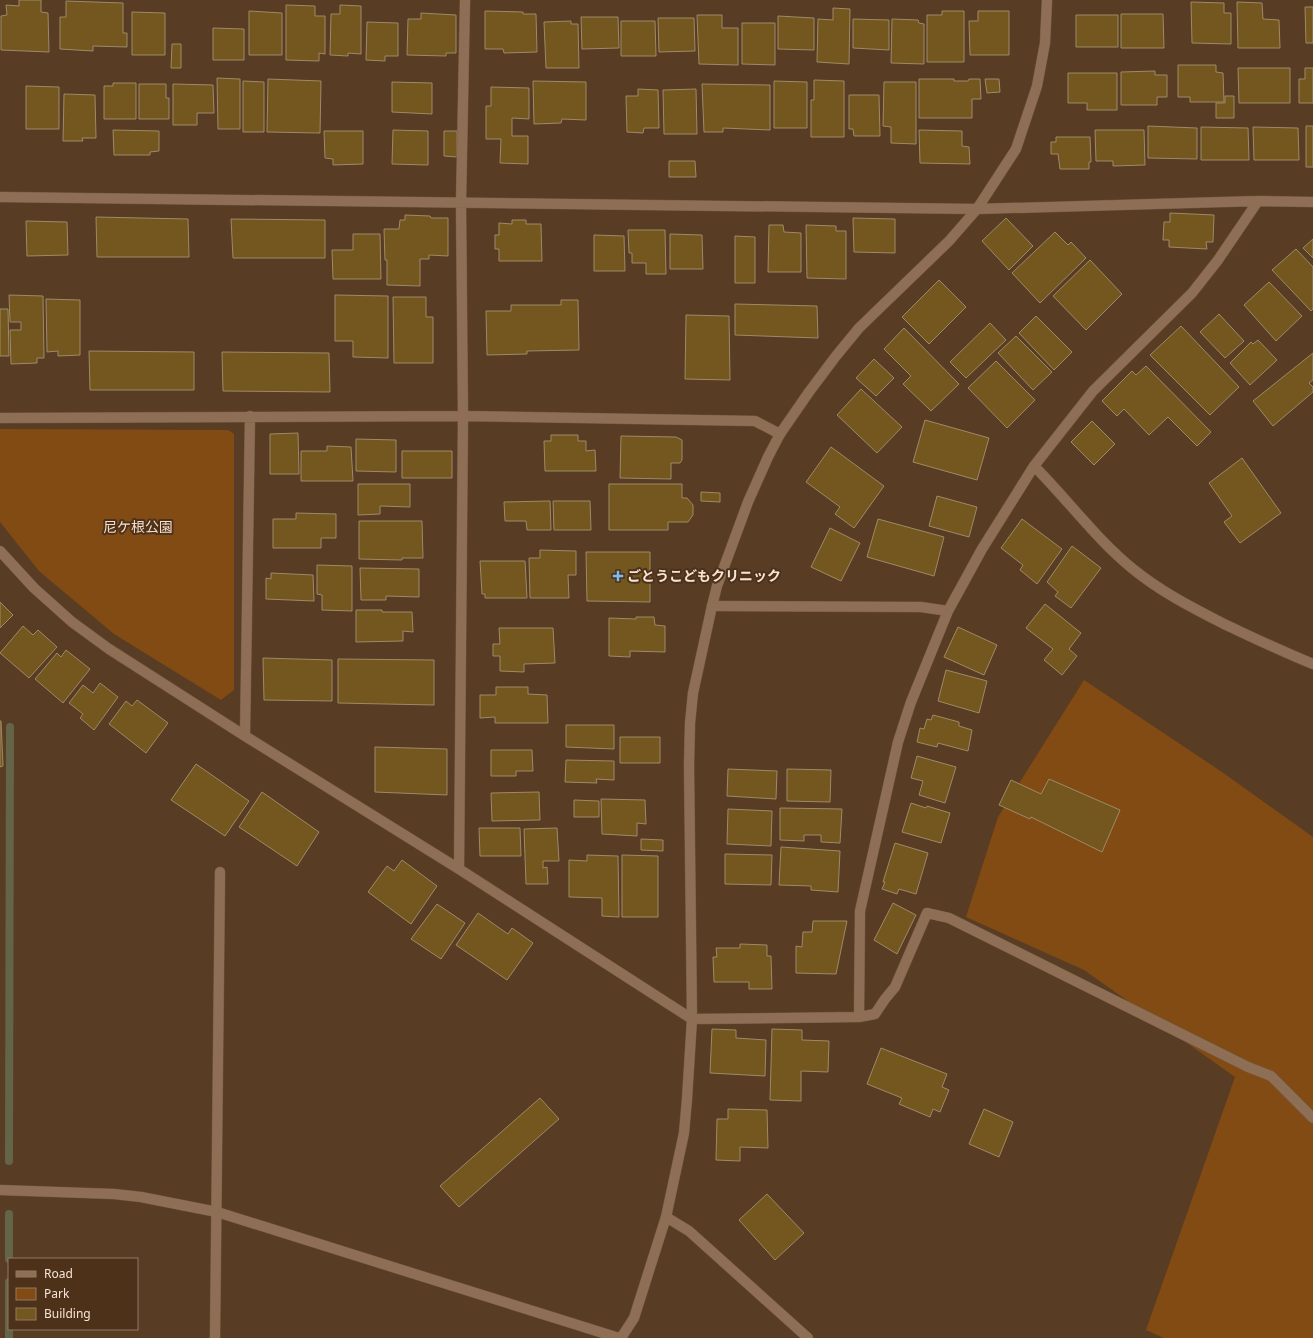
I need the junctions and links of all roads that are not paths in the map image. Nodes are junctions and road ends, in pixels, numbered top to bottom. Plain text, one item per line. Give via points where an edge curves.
1 (465, 0) edge
2 (1047, 0) edge
3 (0, 197) edge
4 (1258, 202) junction
5 (1313, 202) edge
6 (461, 203) junction
7 (977, 209) junction
8 (250, 416) junction
9 (463, 416) junction
10 (0, 418) edge
11 (780, 434) junction
12 (1034, 466) junction
13 (0, 551) edge
14 (712, 606) junction
15 (948, 611) junction
16 (1313, 664) edge
17 (245, 736) junction
18 (459, 869) junction
19 (220, 872) dead end
20 (859, 1017) junction
21 (692, 1018) junction
22 (1313, 1118) edge
23 (0, 1190) edge
24 (217, 1212) junction
25 (666, 1217) junction
26 (215, 1338) edge
27 (620, 1338) edge
28 (808, 1338) edge

1 - 6 street
2 - 7 street via 1045,43 1037,86 1016,149
3 - 6 street
4 - 5 street
4 - 7 street
4 - 12 street via 1192,293 1093,391
6 - 7 street
6 - 9 street
7 - 11 street via 949,242 859,328
8 - 9 street
8 - 10 street
8 - 17 street
9 - 11 street via 755,421
9 - 18 street
11 - 14 street via 748,502
12 - 15 street via 982,549
12 - 16 street via 1054,485 1080,518 1134,570 1183,604
13 - 17 street via 34,588 72,622 109,649
14 - 15 street via 921,606
14 - 21 street via 693,693 690,723
15 - 20 street via 911,702 898,742 860,911
17 - 18 street
18 - 21 street
19 - 24 street
20 - 21 street
20 - 22 street via 875,1014 895,987 927,913 949,918 1248,1067 1271,1076
21 - 25 street via 684,1133
23 - 24 street via 141,1196
24 - 26 street
24 - 27 street
25 - 27 street via 634,1318
25 - 28 street via 689,1231

